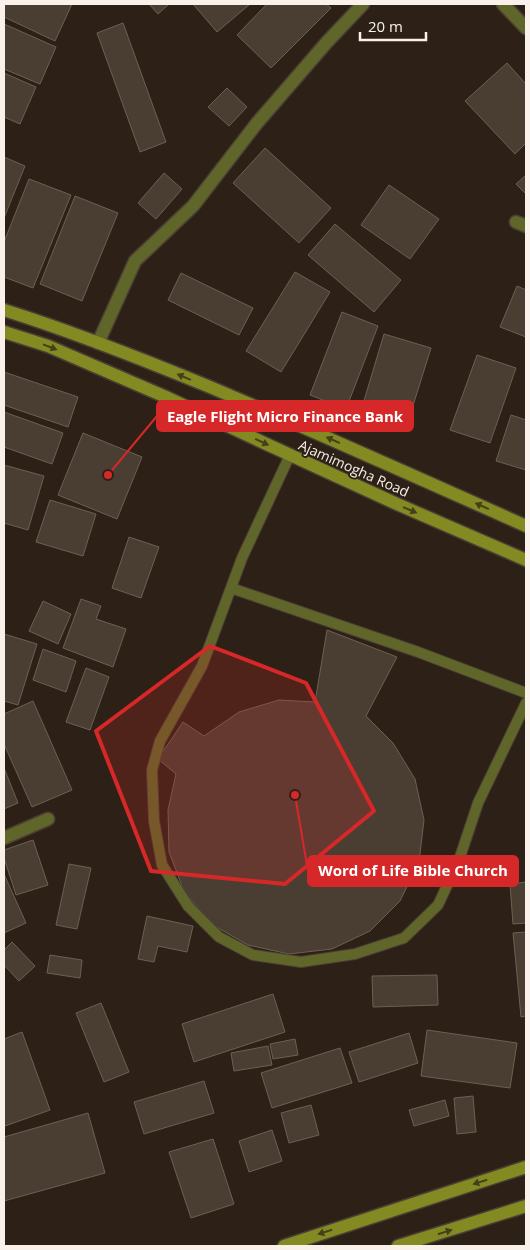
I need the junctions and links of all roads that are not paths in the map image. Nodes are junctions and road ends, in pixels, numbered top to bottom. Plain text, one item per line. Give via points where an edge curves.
1 (363, 4) edge
2 (503, 4) edge
3 (526, 28) edge
4 (4, 310) edge
5 (4, 332) edge
6 (98, 343) junction
7 (290, 455) junction
8 (526, 526) edge
9 (526, 560) edge
10 (231, 588) junction
11 (526, 693) edge
12 (526, 703) edge
13 (48, 819) dead end
14 (4, 838) edge
15 (526, 1167) edge
16 (526, 1206) edge
17 (284, 1246) edge
18 (398, 1246) edge

1 - 6 street via 257,123 194,206 135,261
2 - 3 street
4 - 6 main road, Ajamimogha Road
5 -> 7 main road, Ajamimogha Road via 48,346 139,385
8 -> 6 main road, Ajamimogha Road via 266,411
7 -> 9 main road, Ajamimogha Road
7 - 10 lane
10 - 11 lane
10 - 12 lane via 202,666 160,741 152,770 154,821 162,865 188,906 219,937 253,955 301,962 354,954 404,938 438,905 459,860 478,803
13 - 14 street
15 -> 17 main road
18 -> 16 main road

